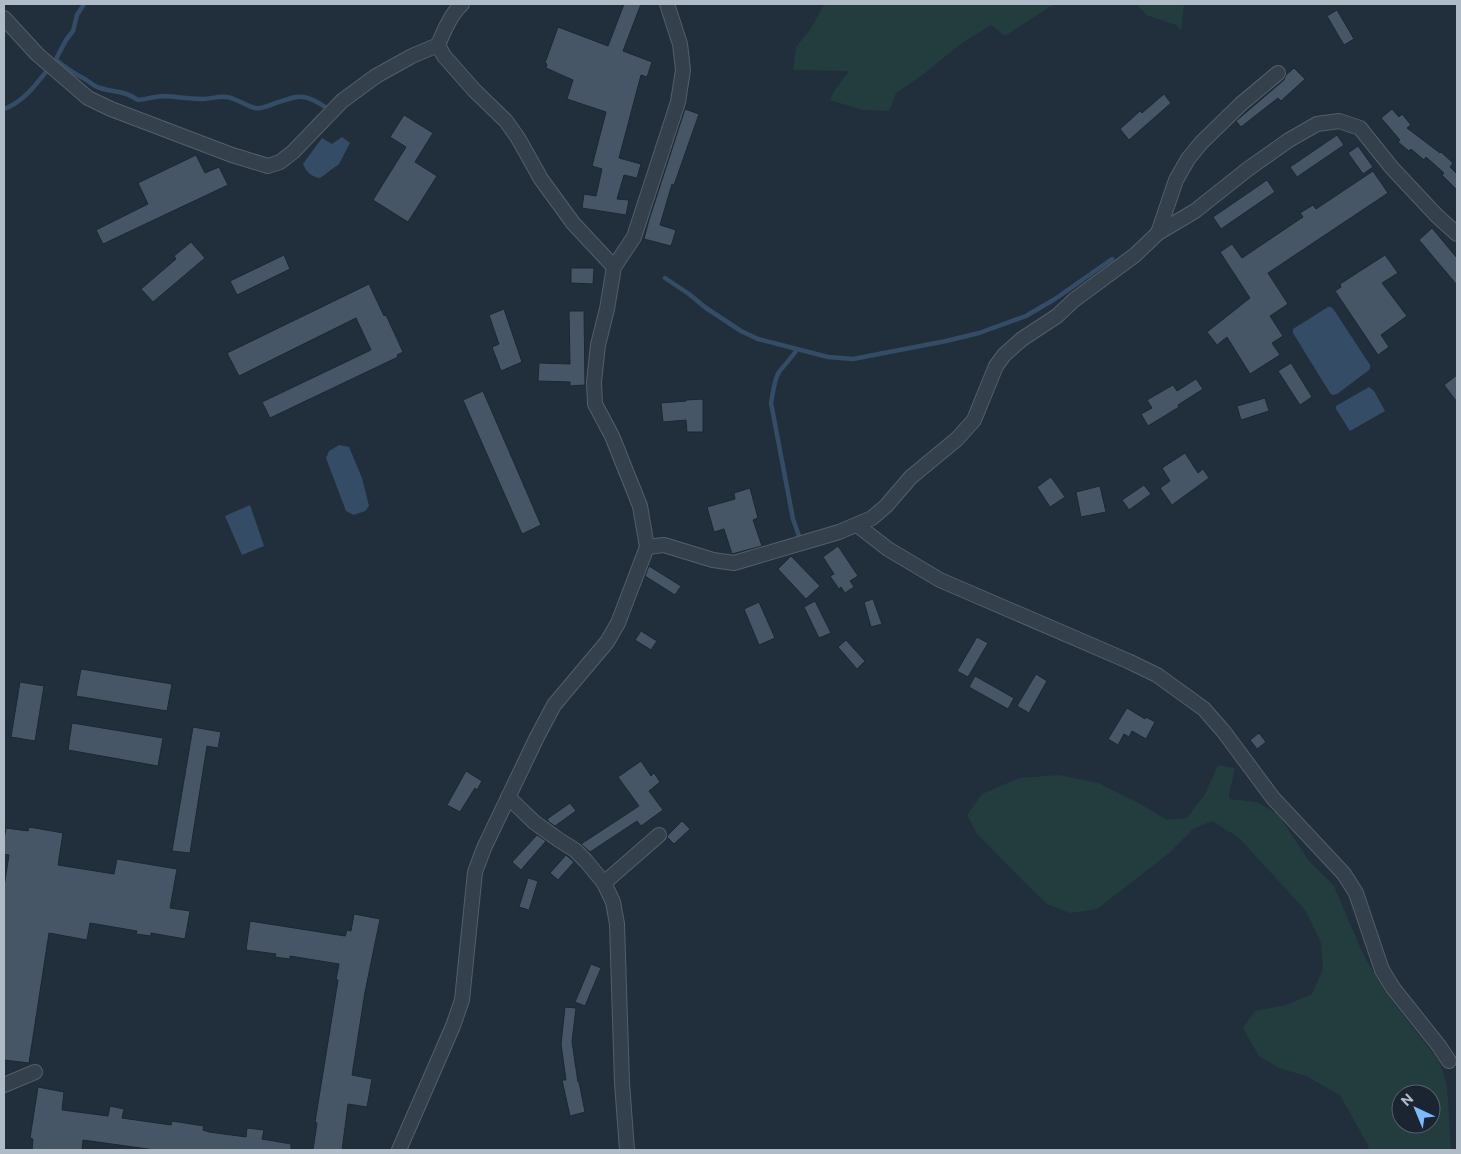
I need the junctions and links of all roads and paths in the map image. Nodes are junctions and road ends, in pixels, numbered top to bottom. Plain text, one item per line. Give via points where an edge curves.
1 (462, 4) edge
2 (667, 4) edge
3 (4, 18) edge
4 (438, 45) junction
5 (1278, 73) dead end
6 (1158, 233) junction
7 (1457, 234) edge
8 (614, 267) junction
9 (857, 525) junction
10 (647, 547) junction
11 (508, 797) junction
12 (659, 835) dead end
13 (604, 883) junction
14 (1449, 1061) dead end
15 (35, 1072) dead end
16 (4, 1085) edge
17 (399, 1150) edge
18 (628, 1150) edge

1 - 4 street
2 - 8 street via 680,44 684,70 678,102 634,237
3 - 4 street via 44,60 88,98 111,110 268,166 293,152 342,101 376,76
4 - 8 street via 474,90 506,121 568,216
5 - 6 street via 1241,104 1188,159 1176,180
6 - 7 street via 1195,211 1289,140 1316,124 1340,121 1360,128 1392,168
6 - 9 street via 1135,255 1004,355 996,366 974,420 957,439 911,477 886,506
8 - 10 street via 598,345 595,404 612,436 640,506
9 - 10 street via 734,563 664,545
9 - 14 street via 888,549 940,580 1157,675 1204,708 1273,798 1344,874 1356,892 1382,970
10 - 11 street via 618,623 607,642 554,705
11 - 13 street via 534,822 575,850
11 - 17 street via 475,872 459,1011
12 - 13 street
13 - 18 street via 618,924 622,1083
15 - 16 street

